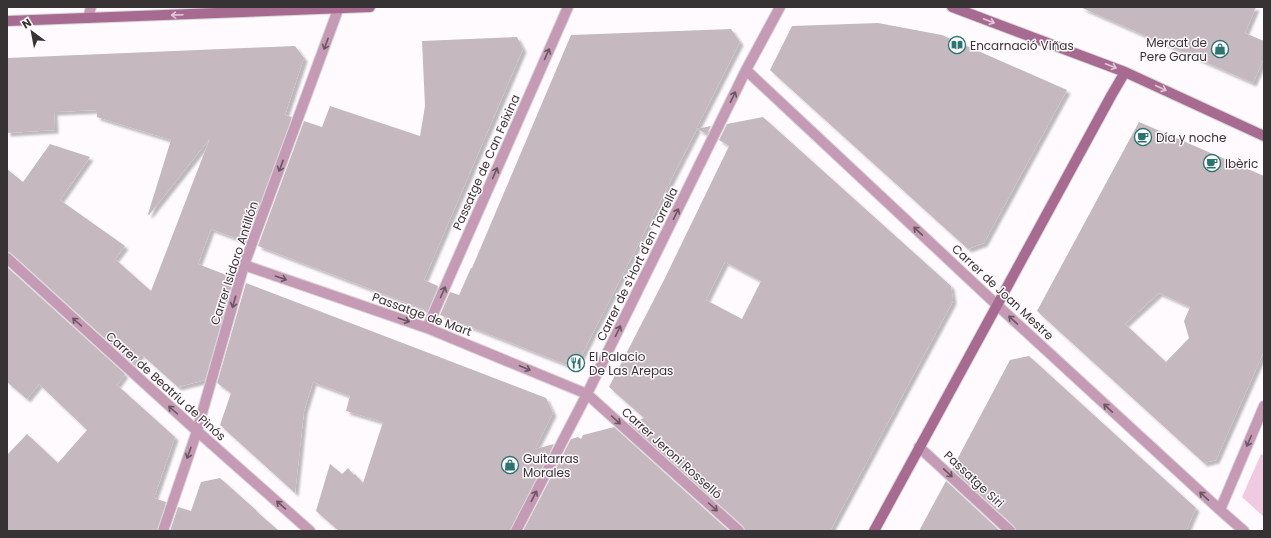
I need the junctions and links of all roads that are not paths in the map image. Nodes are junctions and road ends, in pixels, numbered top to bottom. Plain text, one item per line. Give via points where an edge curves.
1 (91, 7) edge
2 (370, 7) edge
3 (568, 7) edge
4 (780, 7) edge
5 (952, 7) edge
6 (339, 8) edge
7 (88, 18) junction
8 (7, 22) edge
9 (746, 70) junction
10 (1125, 72) junction
11 (1264, 136) edge
12 (7, 258) edge
13 (244, 265) junction
14 (996, 305) junction
15 (427, 328) junction
16 (587, 394) junction
17 (1264, 406) edge
18 (197, 431) junction
19 (919, 447) junction
20 (1220, 510) junction
21 (163, 531) edge
22 (310, 531) edge
23 (516, 531) edge
24 (739, 531) edge
25 (874, 531) edge
26 (1010, 531) edge
27 (1244, 531) edge

1 - 7 street
2 - 6 street
15 -> 3 street, Passatge de Can Feixina
4 - 9 street, Carrer de s'Hort d'en Torrella
5 -> 10 street
6 -> 7 street
6 -> 13 street, Carrer Isidoro Antillón
7 - 8 street
14 -> 9 street, Carrer de Joan Mestre
16 -> 9 street, Carrer de s'Hort d'en Torrella
10 -> 11 street
10 - 14 street
18 -> 12 street, Carrer de Beatriu de Pinós
13 -> 15 street, Passatge de Mart
13 -> 18 street, Carrer Isidoro Antillón
14 - 19 street
20 -> 14 street, Carrer de Joan Mestre
15 -> 16 street, Passatge de Mart
23 -> 16 street, Carrer de s'Hort d'en Torrella
16 -> 24 street, Carrer Jeroni Rosselló
17 -> 20 street
18 -> 21 street, Carrer Isidoro Antillón
22 -> 18 street, Carrer de Beatriu de Pinós
19 - 25 street
19 -> 26 street, Passatge Siri
20 - 27 street, Carrer de Joan Mestre

